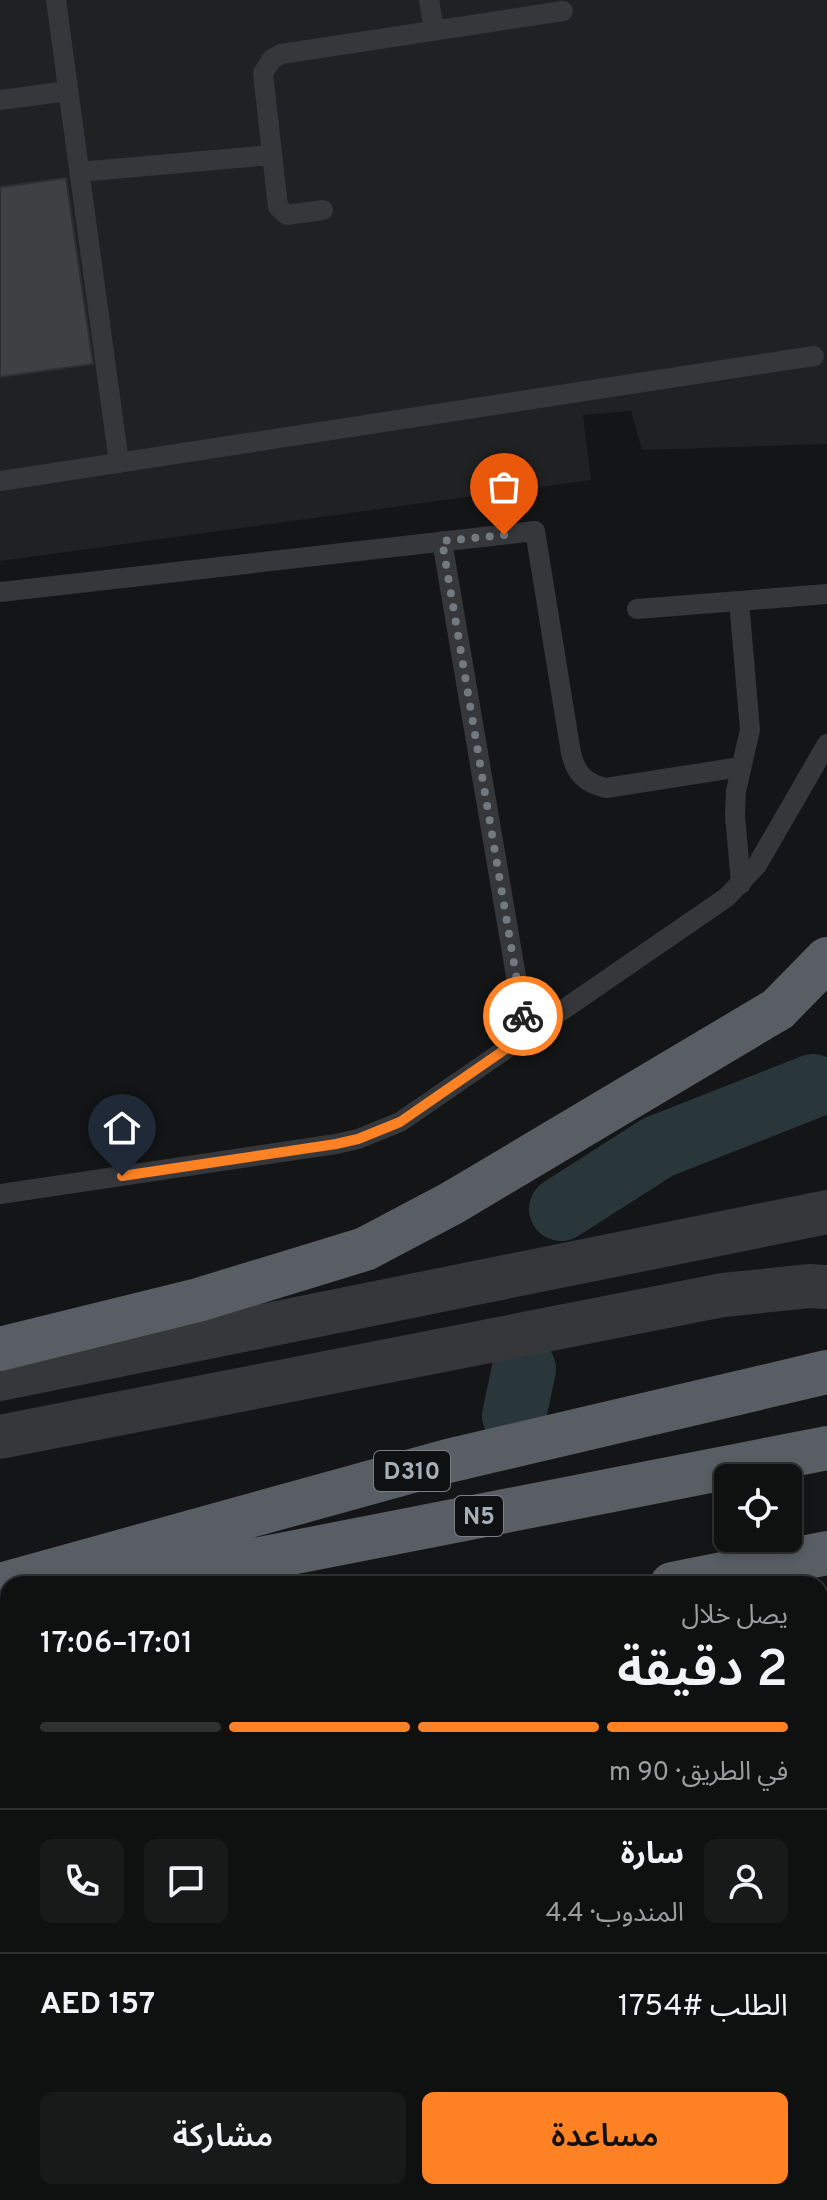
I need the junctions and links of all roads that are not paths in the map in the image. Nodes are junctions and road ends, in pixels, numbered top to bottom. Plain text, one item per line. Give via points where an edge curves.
1 (56, 0) edge
2 (429, 0) edge
3 (563, 11) dead end
4 (434, 31) junction
5 (68, 91) junction
6 (0, 100) edge
7 (272, 155) junction
8 (79, 172) junction
9 (323, 210) dead end
10 (814, 356) dead end
11 (119, 463) junction
12 (0, 481) edge
13 (442, 541) junction
14 (0, 592) edge
15 (827, 594) edge
16 (739, 601) junction
17 (637, 609) dead end
18 (827, 744) edge
19 (740, 767) junction
20 (741, 884) junction
21 (827, 959) edge
22 (526, 1035) junction
23 (0, 1194) edge
24 (827, 1212) edge
25 (827, 1287) edge
26 (0, 1349) edge
27 (827, 1372) edge
28 (0, 1379) edge
29 (0, 1437) edge
30 (827, 1448) edge
31 (827, 1553) edge
32 (33, 1576) edge
33 (173, 1576) edge
34 (712, 1576) edge

1 - 5 lane
2 - 4 lane
3 - 4 lane
4 - 7 lane via 272,59 263,73
5 - 6 lane
5 - 8 lane
7 - 8 lane
7 - 9 lane via 280,211 287,215
8 - 11 lane
10 - 11 lane
11 - 12 lane
13 - 14 lane
13 - 19 lane via 535,531 571,753 581,777 606,788
13 - 22 lane
15 - 16 lane
16 - 17 lane
16 - 19 lane via 750,730
18 - 20 lane
19 - 20 lane via 735,815
20 - 22 lane
21 - 26 highway via 778,1009 365,1249 198,1300
22 - 23 lane via 400,1122 358,1139
24 - 28 street
25 - 29 street via 723,1295
27 - 32 highway, D310 via 448,1461
30 - 33 highway, N5
31 - 34 highway

